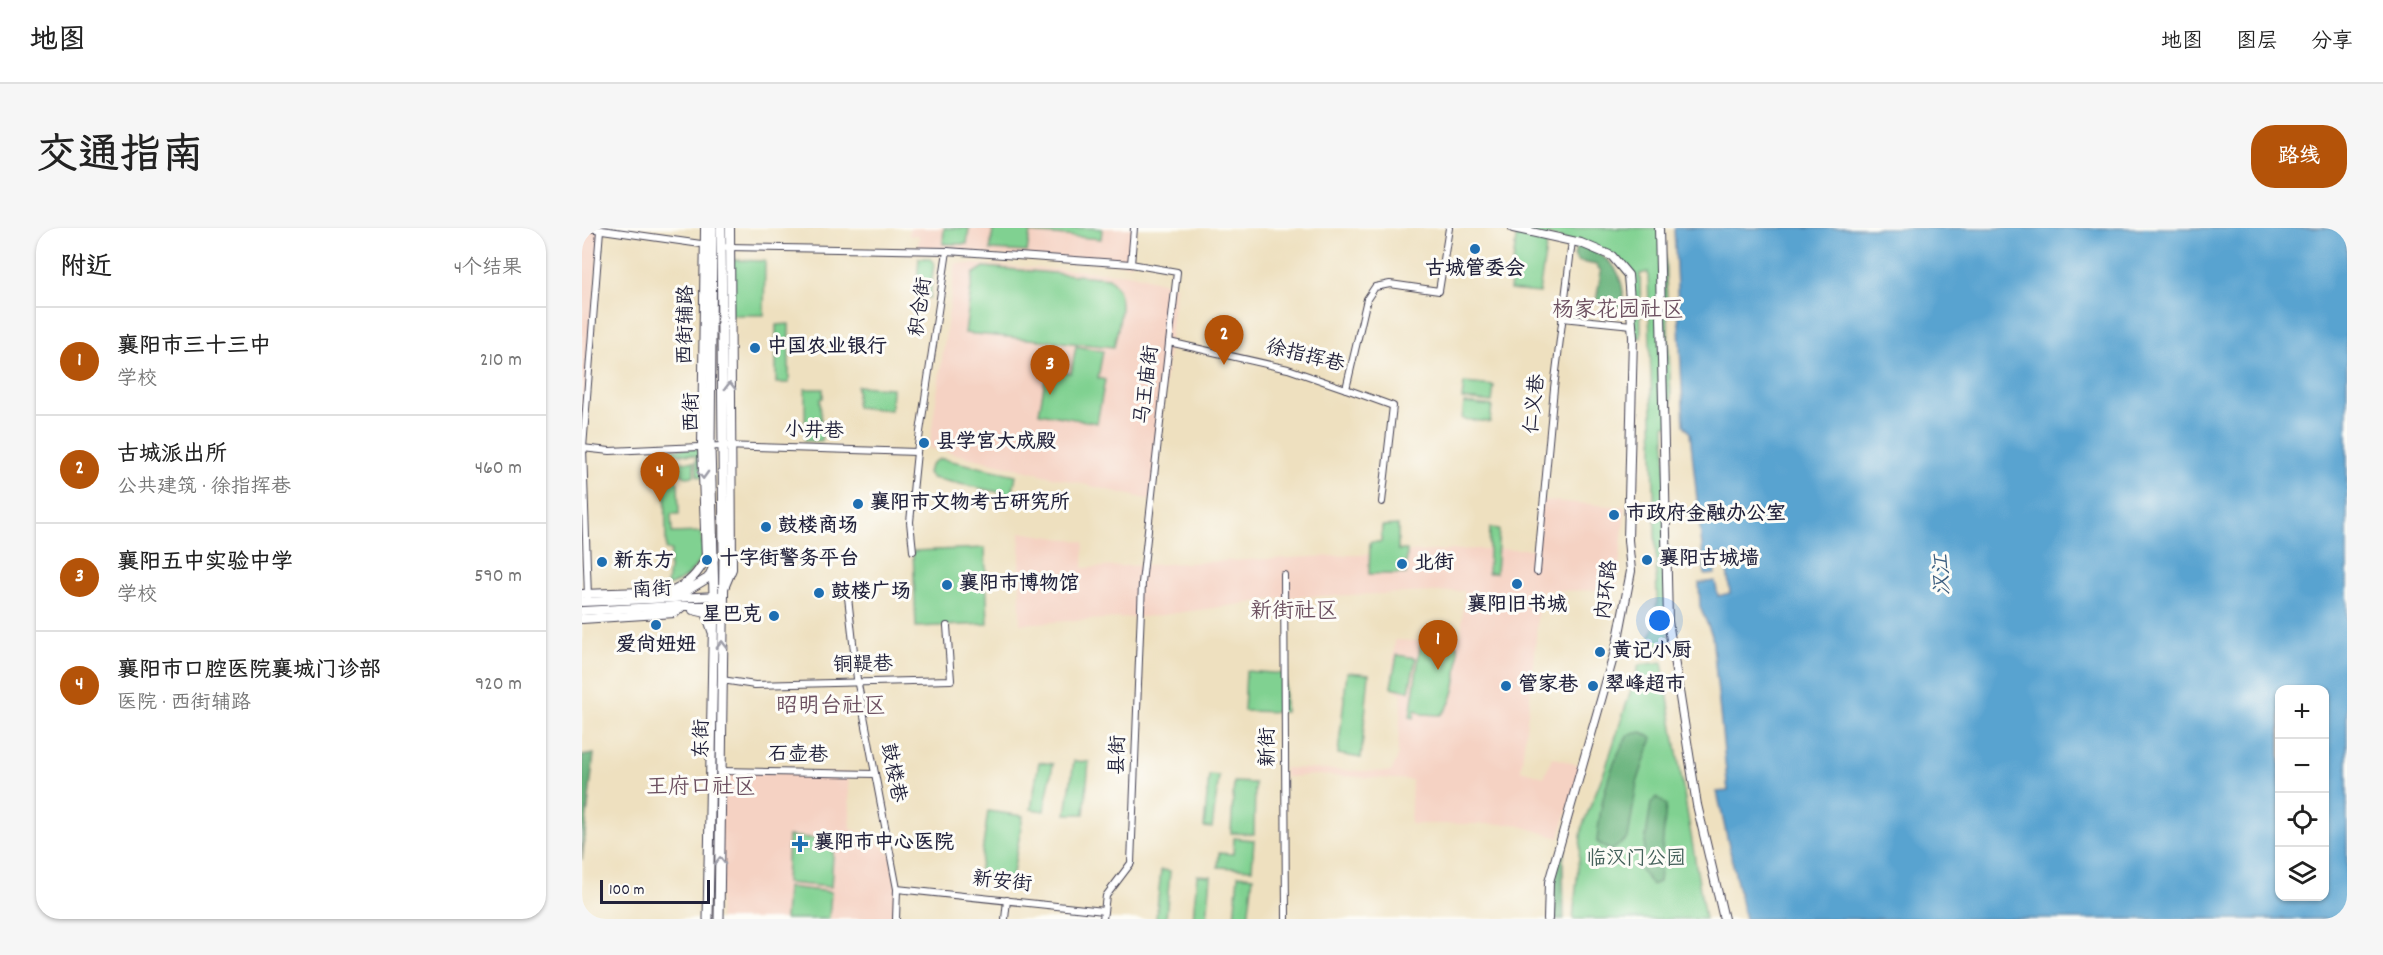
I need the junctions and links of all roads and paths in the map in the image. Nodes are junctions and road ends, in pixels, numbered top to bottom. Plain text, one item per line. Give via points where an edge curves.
1 (588, 228) edge
2 (705, 228) edge
3 (712, 228) edge
4 (721, 228) edge
5 (730, 228) edge
6 (1134, 228) edge
7 (1449, 228) edge
8 (1513, 228) edge
9 (1659, 228) edge
10 (600, 230) edge
11 (1572, 241) junction
12 (717, 246) junction
13 (947, 251) junction
14 (1131, 264) junction
15 (1562, 318) junction
16 (1632, 325) junction
17 (1169, 342) junction
18 (1346, 388) junction
19 (726, 446) junction
20 (706, 447) junction
21 (583, 448) edge
22 (917, 452) junction
23 (1382, 502) dead end
24 (913, 551) dead end
25 (710, 558) junction
26 (1537, 572) dead end
27 (1284, 575) dead end
28 (1142, 583) joint
29 (848, 597) dead end
30 (585, 598) edge
31 (720, 599) junction
32 (677, 604) junction
33 (582, 611) edge
34 (582, 619) edge
35 (947, 626) dead end
36 (712, 633) junction
37 (722, 680) junction
38 (858, 683) junction
39 (721, 771) junction
40 (875, 774) junction
41 (897, 889) junction
42 (1006, 900) junction
43 (1104, 911) junction
44 (708, 919) edge
45 (719, 919) edge
46 (896, 919) edge
47 (1005, 919) edge
48 (1103, 919) edge
49 (1286, 919) edge
50 (1548, 919) edge
51 (1724, 919) edge

1 - 10 street
2 - 12 street
3 - 12 main road, 西街
4 - 12 main road, 西街
5 - 12 street
6 - 14 street
7 - 18 street, 徐指挥巷 via 1438,291 1390,284 1375,287 1367,299
8 - 11 street, 内环路
9 - 51 street via 1668,621 1697,805
10 - 12 street
10 - 21 street
11 - 15 street, 仁义巷
11 - 16 street, 内环路 via 1612,255 1628,275
12 - 13 street
19 -> 12 main road, 西街
12 - 20 main road, 西街
13 - 14 street
13 - 22 street, 积仓街
14 - 17 street, 马王庙街 via 1177,272
15 - 16 street
15 - 26 street, 仁义巷
16 - 50 street, 内环路 via 1628,540 1631,571 1617,644 1549,882
17 - 18 street, 徐指挥巷 via 1288,369
17 - 28 street, 马王庙街
18 - 23 street via 1393,406
19 - 20 street, 小井巷
19 - 22 street, 小井巷
19 - 31 main road, 西街
20 - 21 street, 小井巷 via 610,451
20 -> 25 main road, 西街
21 - 30 street
22 - 24 street, 积仓街 via 910,522
25 - 30 street via 686,584 673,591
25 - 31 main road, 西街
25 - 32 main road via 708,578
27 - 49 street, 新街
28 - 43 street, 县街 via 1131,863 1106,896
29 - 38 street, 鼓楼巷
30 - 32 main road, 南街
31 - 32 main road, 南街
31 - 36 main road, 东街
37 -> 31 main road, 东街
32 - 33 main road, 南街
32 - 34 street via 675,613
32 - 36 main road via 706,613
35 - 38 street, 铜鞮巷 via 951,680
36 - 44 main road, 东街
37 - 38 street, 铜鞮巷 via 756,685
37 - 39 main road, 东街
38 - 40 street, 鼓楼巷
39 - 40 street, 石壶巷
45 -> 39 main road, 东街
40 - 41 street, 鼓楼巷
41 - 42 street, 新安街
41 - 46 street, 鼓楼巷
42 - 43 street, 新安街
42 - 47 street
43 - 48 street, 县街

